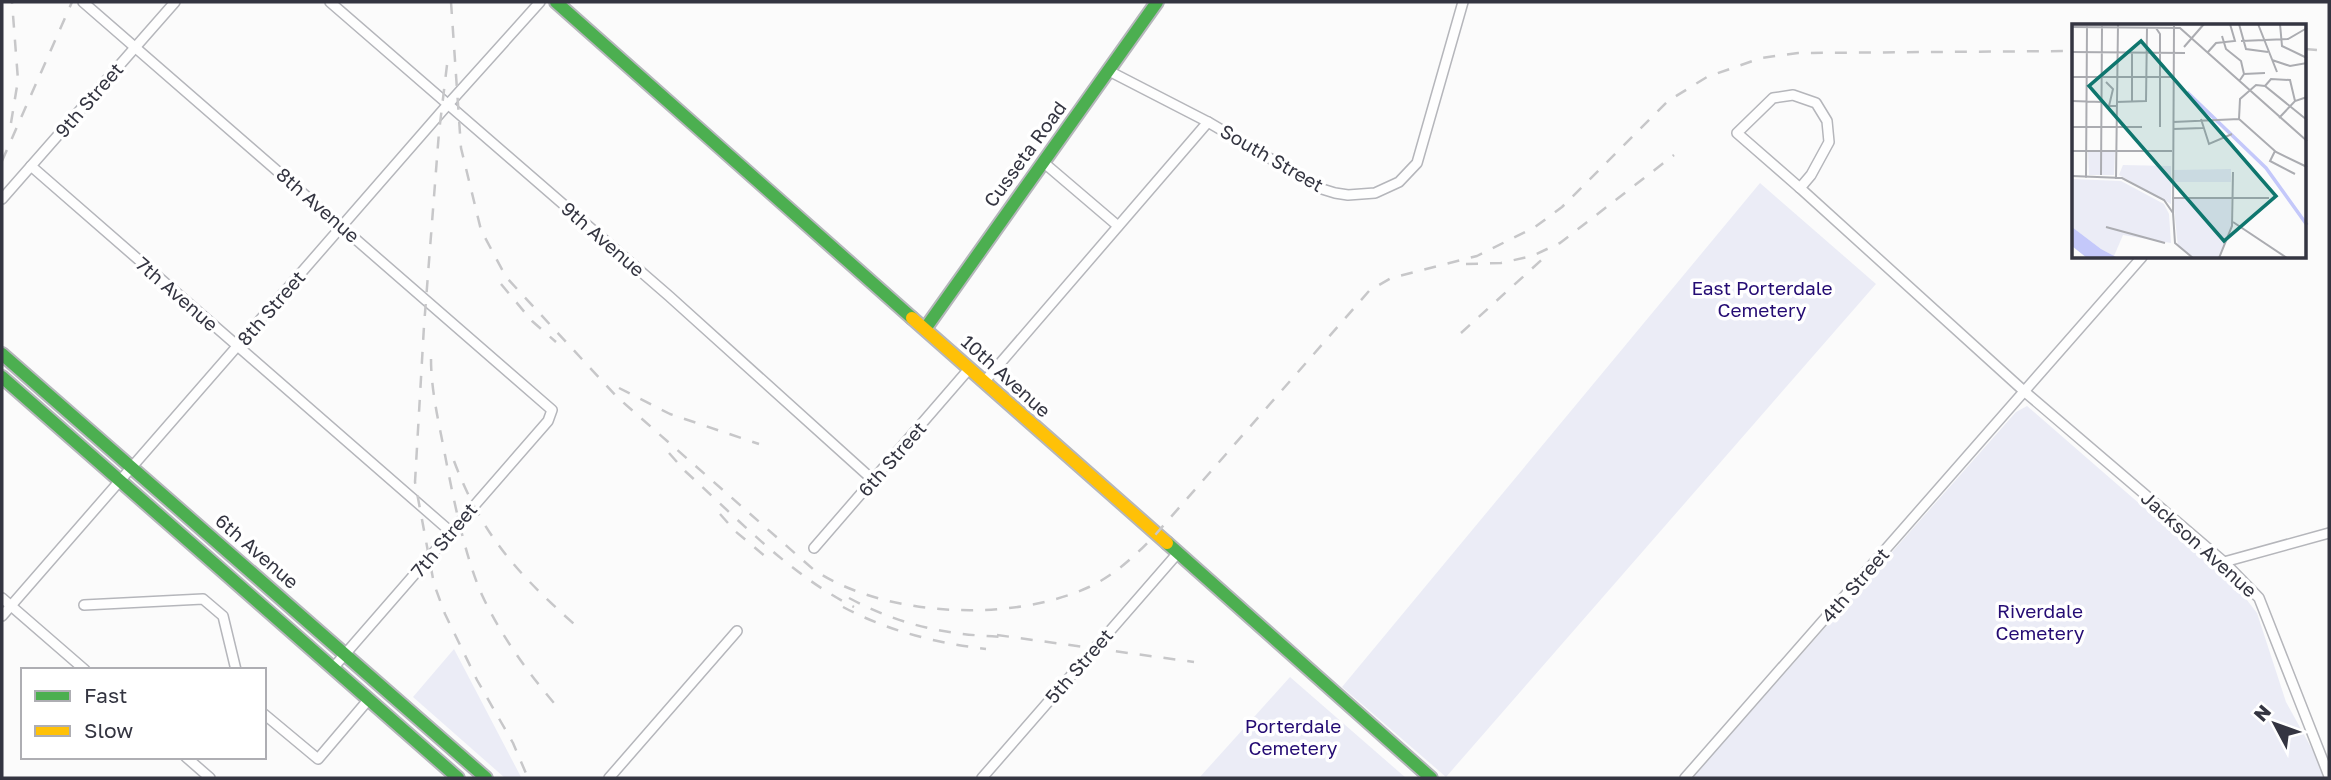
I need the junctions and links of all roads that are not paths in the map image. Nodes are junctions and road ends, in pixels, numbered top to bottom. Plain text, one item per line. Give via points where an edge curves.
1 (83, 2) edge
2 (175, 2) edge
3 (330, 2) edge
4 (540, 2) edge
5 (556, 2) edge
6 (1157, 2) edge
7 (1464, 2) edge
8 (135, 48) junction
9 (1109, 71) junction
10 (448, 104) junction
11 (1208, 122) junction
12 (1042, 162) junction
13 (31, 166) junction
14 (1800, 188) junction
15 (2, 199) edge
16 (1118, 226) junction
17 (342, 227) junction
18 (2140, 259) edge
19 (925, 329) junction
20 (237, 347) junction
21 (2, 354) edge
22 (969, 369) junction
23 (2, 377) edge
24 (984, 382) junction
25 (2025, 392) junction
26 (552, 410) joint
27 (132, 468) junction
28 (873, 480) junction
29 (121, 481) junction
30 (451, 532) junction
31 (2329, 533) edge
32 (814, 548) dead end
33 (1177, 554) junction
34 (2224, 562) junction
35 (2, 598) edge
36 (84, 605) dead end
37 (11, 606) junction
38 (2, 616) edge
39 (737, 631) dead end
40 (345, 654) junction
41 (83, 668) edge
42 (236, 668) edge
43 (334, 668) junction
44 (369, 699) junction
45 (266, 716) edge
46 (188, 759) edge
47 (2329, 776) edge
48 (210, 778) edge
49 (458, 778) edge
50 (486, 778) edge
51 (609, 778) edge
52 (982, 778) edge
53 (1432, 778) edge
54 (1685, 778) edge

1 - 8 street, 8th Avenue
2 - 8 street, 9th Street
3 - 10 street, 9th Avenue
4 - 10 street, 8th Street
5 - 19 main road, 10th Avenue
6 - 9 main road, Cusseta Road
7 - 11 street, South Street via 1417,163 1387,189 1348,195 1322,189
8 - 13 street, 9th Street
8 - 17 street, 8th Avenue
9 - 11 street
9 - 12 main road, Cusseta Road
10 - 17 street, 8th Street
10 - 28 street, 9th Avenue
11 - 16 street, South Street
12 - 16 street
12 - 19 main road, Cusseta Road
13 - 15 street, 9th Street
13 - 20 street, 7th Avenue
14 - 14 street, Jackson Avenue via 1737,133 1773,98 1793,95 1816,103 1827,121 1829,142
14 - 25 street, Jackson Avenue
16 - 24 street, South Street
17 - 20 street, 8th Street
17 - 26 street, 8th Avenue
18 - 25 street, 4th Street
19 - 22 main road, 10th Avenue
20 - 27 street, 8th Street
20 - 30 street, 7th Avenue
21 - 27 main road, 6th Avenue
22 - 24 main road, 10th Avenue
22 - 28 street, 6th Street
23 - 29 main road, 6th Avenue
24 - 33 main road, 10th Avenue
25 - 34 street, Jackson Avenue
25 - 54 street, 4th Street
26 - 30 street, 7th Street via 548,421
27 - 29 street, 8th Street
27 - 40 main road, 6th Avenue
28 - 32 street, 6th Street
29 - 37 street, 8th Street
29 - 43 main road, 6th Avenue
30 - 40 street, 7th Street
31 - 34 street
33 - 52 street, 5th Street
33 - 53 main road, 10th Avenue
34 - 47 street, Jackson Avenue via 2264,607
35 - 37 street
36 - 42 street via 203,598 223,616
37 - 38 street, 8th Street
37 - 41 street
39 - 51 street
40 - 43 street, 7th Street
40 - 50 main road, 6th Avenue
43 - 44 main road, 6th Avenue
44 - 45 street via 318,759
44 - 49 main road, 6th Avenue
46 - 48 street

